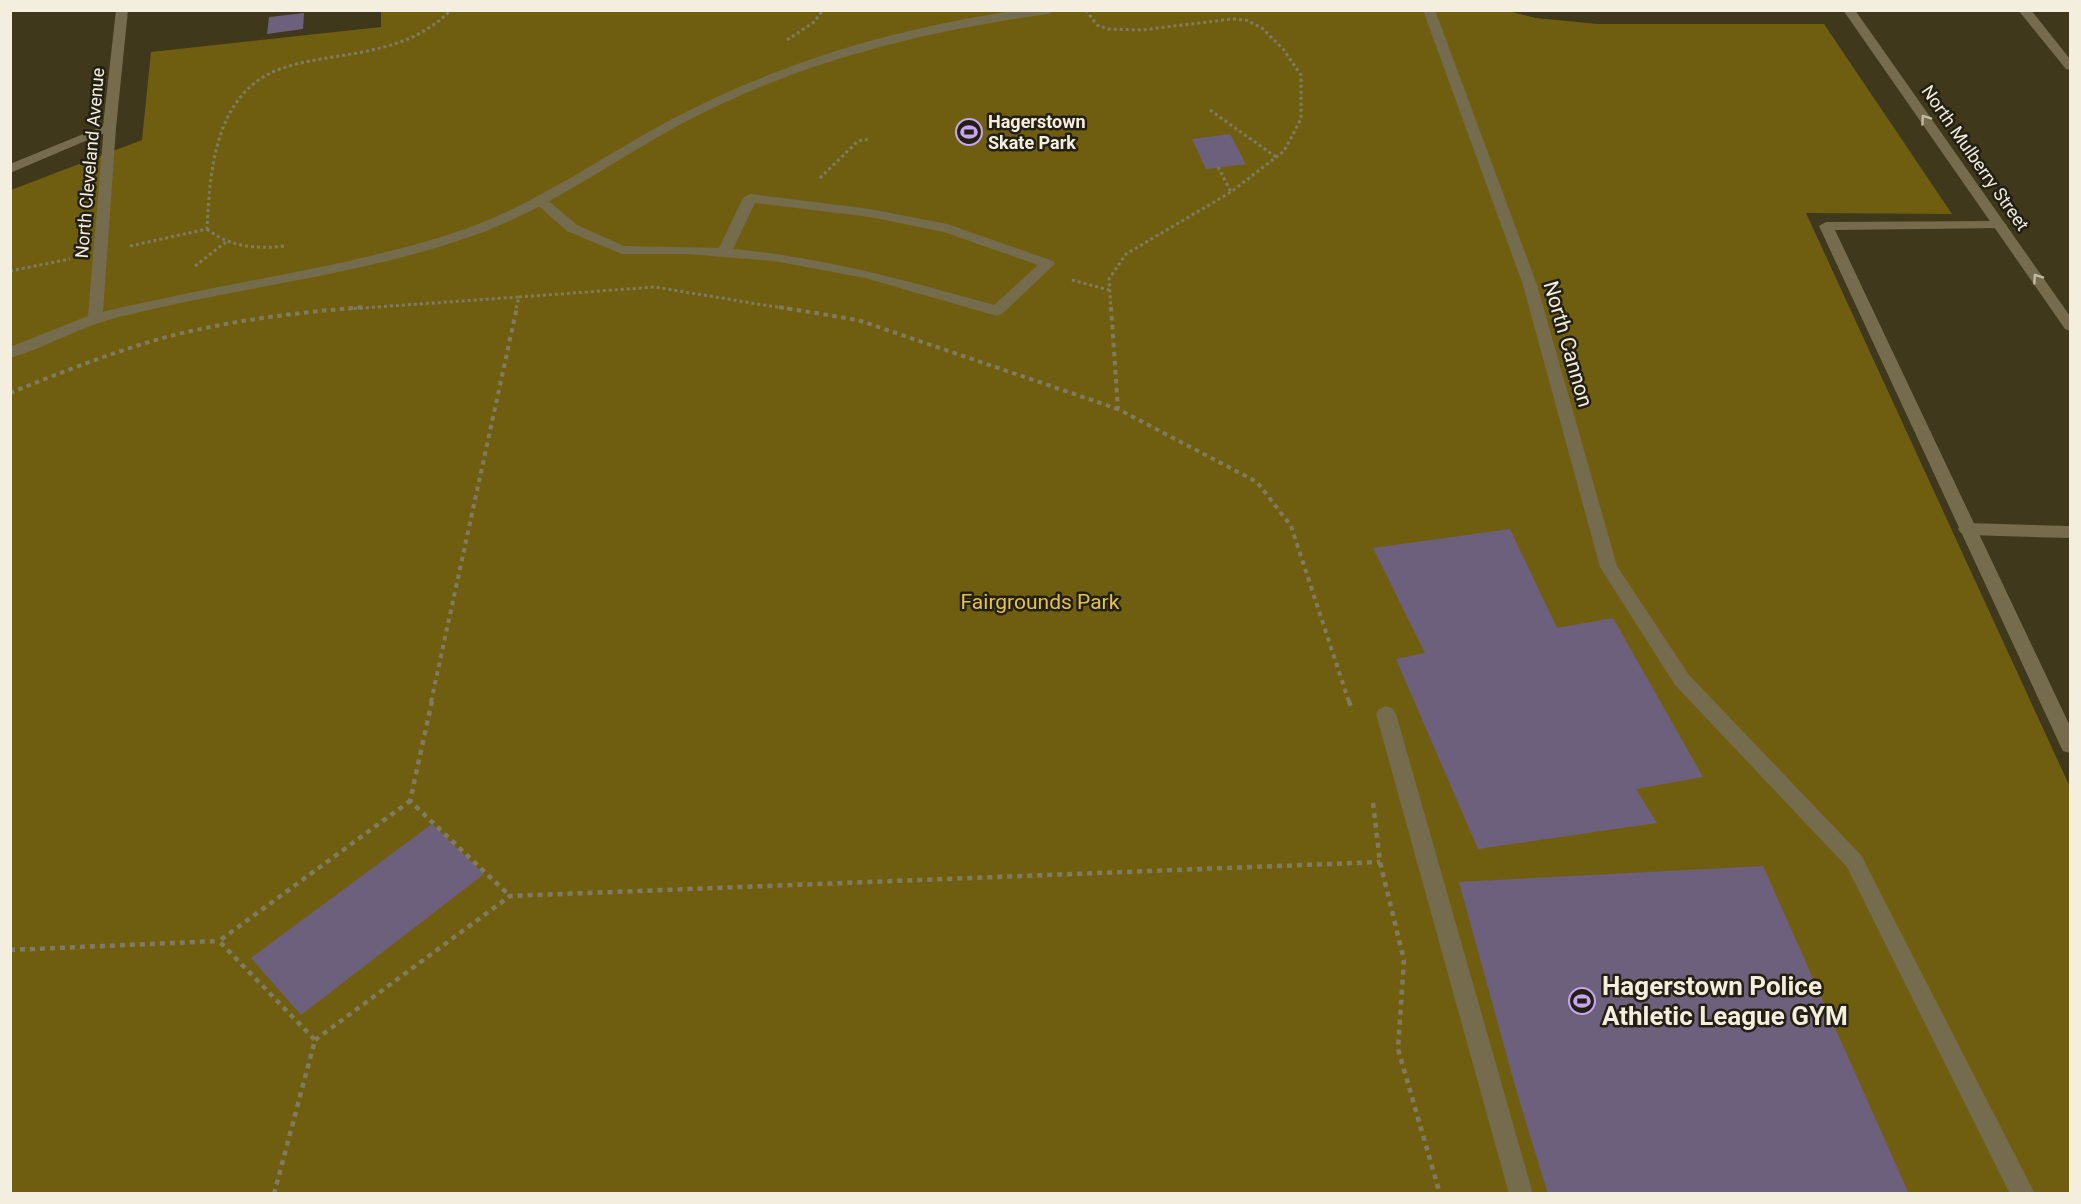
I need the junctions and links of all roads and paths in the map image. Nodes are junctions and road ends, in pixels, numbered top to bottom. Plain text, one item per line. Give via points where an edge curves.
1 (122, 10) edge
2 (451, 10) edge
3 (823, 10) edge
4 (1049, 10) edge
5 (1086, 10) edge
6 (1428, 10) edge
7 (1849, 10) edge
8 (2024, 10) edge
9 (787, 40) dead end
10 (2070, 66) edge
11 (1210, 110) dead end
12 (109, 128) junction
13 (870, 139) dead end
14 (1276, 157) junction
15 (1218, 167) dead end
16 (10, 169) edge
17 (1231, 192) junction
18 (540, 201) junction
19 (804, 205) junction
20 (2000, 225) junction
21 (207, 229) junction
22 (295, 245) dead end
23 (101, 252) junction
24 (724, 253) junction
25 (1042, 270) junction
26 (10, 271) edge
27 (1109, 290) junction
28 (519, 297) junction
29 (95, 319) junction
30 (2070, 326) edge
31 (10, 353) edge
32 (10, 393) edge
33 (1118, 409) junction
34 (1967, 529) junction
35 (2070, 532) edge
36 (1386, 714) dead end
37 (1353, 715) dead end
38 (2070, 745) edge
39 (1372, 793) dead end
40 (410, 801) junction
41 (1380, 862) junction
42 (510, 896) junction
43 (219, 940) junction
44 (10, 950) edge
45 (315, 1040) junction
46 (274, 1194) edge
47 (1440, 1194) edge
48 (1521, 1194) edge
49 (2023, 1194) edge

1 - 12 street, North Cleveland Avenue
2 - 21 path via 427,33 396,46 292,66 268,74 238,98 224,119 208,192
3 - 9 path via 814,22
4 - 18 street via 915,33 800,66 680,119
5 - 14 path via 1099,26 1117,29 1232,19 1246,20 1262,28 1301,75 1301,119
6 - 49 street, North Cannon via 1530,285 1609,567 1682,680 1854,861
20 -> 7 street, North Mulberry Street
8 - 10 street
11 - 14 path
12 - 16 street
12 - 23 street, North Cleveland Avenue
13 - 19 path via 858,141 820,179
14 - 17 path
15 - 17 path
17 - 27 path via 1126,254 1108,279
18 - 24 street via 572,228 622,250
18 - 29 street via 479,228 404,252
19 - 24 street via 750,198
19 - 25 street via 947,228 1048,264
30 -> 20 street, North Mulberry Street
20 - 34 street via 1826,226
21 - 22 path via 231,244 255,248
21 - 23 path
23 - 26 path
23 - 29 street, North Cleveland Avenue
24 - 25 street via 774,257 867,274 997,311
25 - 27 path
27 - 33 path
28 - 32 path via 318,311 191,331 70,369
28 - 33 path via 655,287 858,320
28 - 40 path
29 - 31 street
33 - 37 path via 1257,482 1290,526
34 - 35 street
34 - 38 street
36 - 48 street
39 - 41 path
40 - 42 path
40 - 43 path
41 - 42 path
41 - 47 path via 1404,960 1398,1049
42 - 45 path
43 - 44 path
43 - 45 path
45 - 46 path

